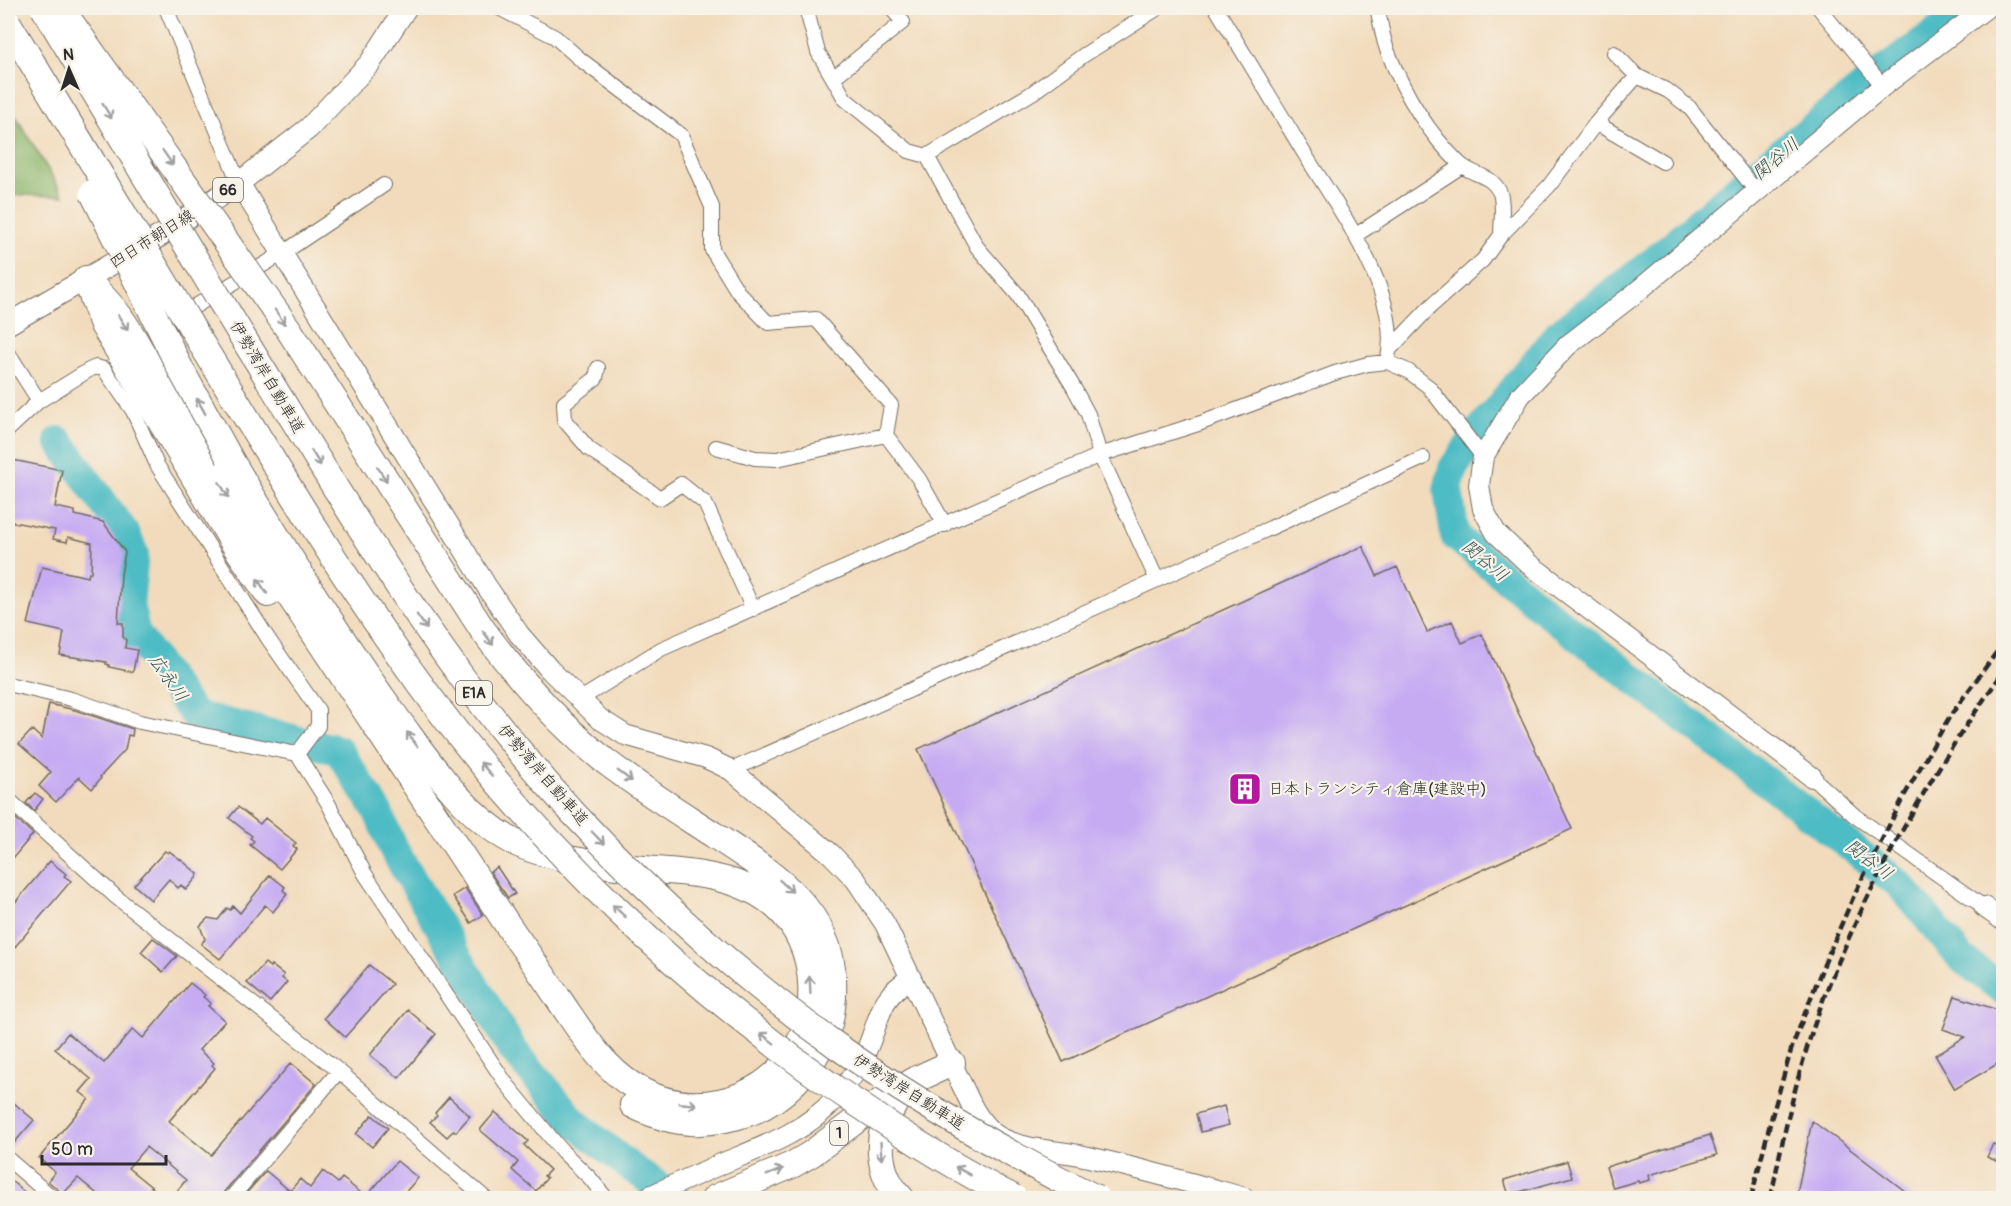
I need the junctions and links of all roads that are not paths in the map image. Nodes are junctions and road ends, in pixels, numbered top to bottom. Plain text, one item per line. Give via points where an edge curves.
1 (44, 8) edge
2 (61, 8) edge
3 (166, 8) edge
4 (406, 8) edge
5 (499, 8) edge
6 (806, 8) edge
7 (891, 8) edge
8 (1158, 8) edge
9 (1216, 8) edge
10 (1377, 8) edge
11 (1819, 8) edge
12 (1986, 8) edge
13 (8, 24) edge
14 (8, 50) edge
15 (1614, 53) dead end
16 (1637, 76) junction
17 (833, 78) junction
18 (1883, 86) junction
19 (1596, 123) junction
20 (927, 156) junction
21 (1663, 162) dead end
22 (1462, 166) junction
23 (239, 183) junction
24 (384, 184) dead end
25 (1749, 184) junction
26 (1501, 235) junction
27 (1356, 236) junction
28 (283, 253) junction
29 (86, 279) junction
30 (8, 324) edge
31 (156, 330) dead end
32 (1389, 355) junction
33 (11, 357) dead end
34 (598, 368) dead end
35 (39, 401) junction
36 (141, 406) junction
37 (8, 430) edge
38 (886, 435) junction
39 (716, 447) dead end
40 (1480, 451) junction
41 (1100, 455) junction
42 (1423, 459) dead end
43 (945, 525) junction
44 (1157, 580) junction
45 (753, 609) junction
46 (8, 684) edge
47 (579, 700) junction
48 (297, 753) junction
49 (731, 770) junction
50 (1812, 777) joint
51 (8, 799) edge
52 (1984, 907) joint
53 (2004, 921) edge
54 (911, 978) junction
55 (952, 1063) junction
56 (339, 1071) junction
57 (8, 1159) edge
58 (718, 1197) edge
59 (53, 1198) edge
60 (231, 1198) edge
61 (485, 1198) edge
62 (606, 1198) edge
63 (646, 1198) edge
64 (901, 1198) edge
65 (1014, 1198) edge
66 (1096, 1198) edge
67 (1245, 1198) edge

1 -> 66 highway, 伊勢湾岸自動車道 / E1A, bridge via 392,578 453,665 573,813 703,937 768,994 834,1044 952,1121
2 -> 36 highway, bridge via 289,330 502,656 547,709 598,755 752,859 809,910 832,968 832,1010 820,1048 794,1083 755,1110 707,1123 665,1119 627,1102 607,1087 547,1012
3 - 23 street
4 - 23 main road, 四日市朝日線 / 66 via 370,63 309,128
5 - 38 street via 555,37 681,135 712,207 712,250 738,292 768,323 816,319 891,405
6 - 17 street via 818,52
7 - 17 street via 903,22
8 - 20 street via 1032,93
9 - 27 street
10 - 22 street via 1388,51 1409,99
11 - 18 street
12 - 18 street
65 -> 13 highway, E1A, bridge via 921,1146 747,1024 603,896 500,785 418,681 340,567
29 -> 14 highway, bridge via 119,315 254,541 591,1046 632,1085 675,1103 720,1103 762,1086 779,1072 805,1030 812,984 799,938 786,917 768,900 746,888 698,873 592,862 530,849 510,840 461,800 421,751 278,540 181,370 94,194
15 - 16 street
16 - 19 street
16 - 25 street via 1689,106
17 - 20 street via 845,99 899,144
18 - 25 street
19 - 21 street
19 - 26 street via 1549,186
20 - 41 street via 977,246 1018,295 1074,388 1088,414
22 - 26 street via 1488,177 1499,192
22 - 27 street
23 - 28 street
23 - 29 main road, 四日市朝日線 / 66
24 - 28 street
25 - 40 street via 1633,295 1568,345 1520,396
26 - 32 street via 1483,260 1431,306
27 - 32 street via 1384,301 1391,332
28 - 31 street
28 - 47 street via 519,634
29 - 30 main road, 四日市朝日線 / 66
29 - 36 highway
32 - 40 street via 1429,387
32 - 41 street
33 - 35 street
34 - 45 street via 596,378 564,403 564,422 590,449 660,498 681,484 705,503
35 - 36 street via 96,367 104,369
35 - 37 street
36 - 48 street via 157,465 318,711 318,726
38 - 39 street via 777,459 756,458
38 - 43 street via 919,479
40 - 50 street via 1482,509 1496,533 1529,564
41 - 43 street
41 - 44 street
42 - 44 street
43 - 45 street
44 - 49 street
45 - 47 street via 661,649
46 - 48 street via 71,699 140,722
47 - 49 street via 625,735 706,758
48 - 62 street via 365,874 505,1082
49 - 54 street via 831,854 856,880 885,924
50 - 52 street via 1855,816
51 - 56 street via 116,897
52 - 53 street
54 - 55 street
54 - 63 street via 888,997 859,1066 824,1111 772,1144
58 -> 55 highway, 1 via 792,1165 891,1095
55 -> 64 highway via 911,1088 898,1100 885,1123 880,1148 882,1163
55 - 67 street via 979,1118 1000,1138 1022,1146 1121,1164
56 - 60 street
56 - 61 street
57 - 59 street

